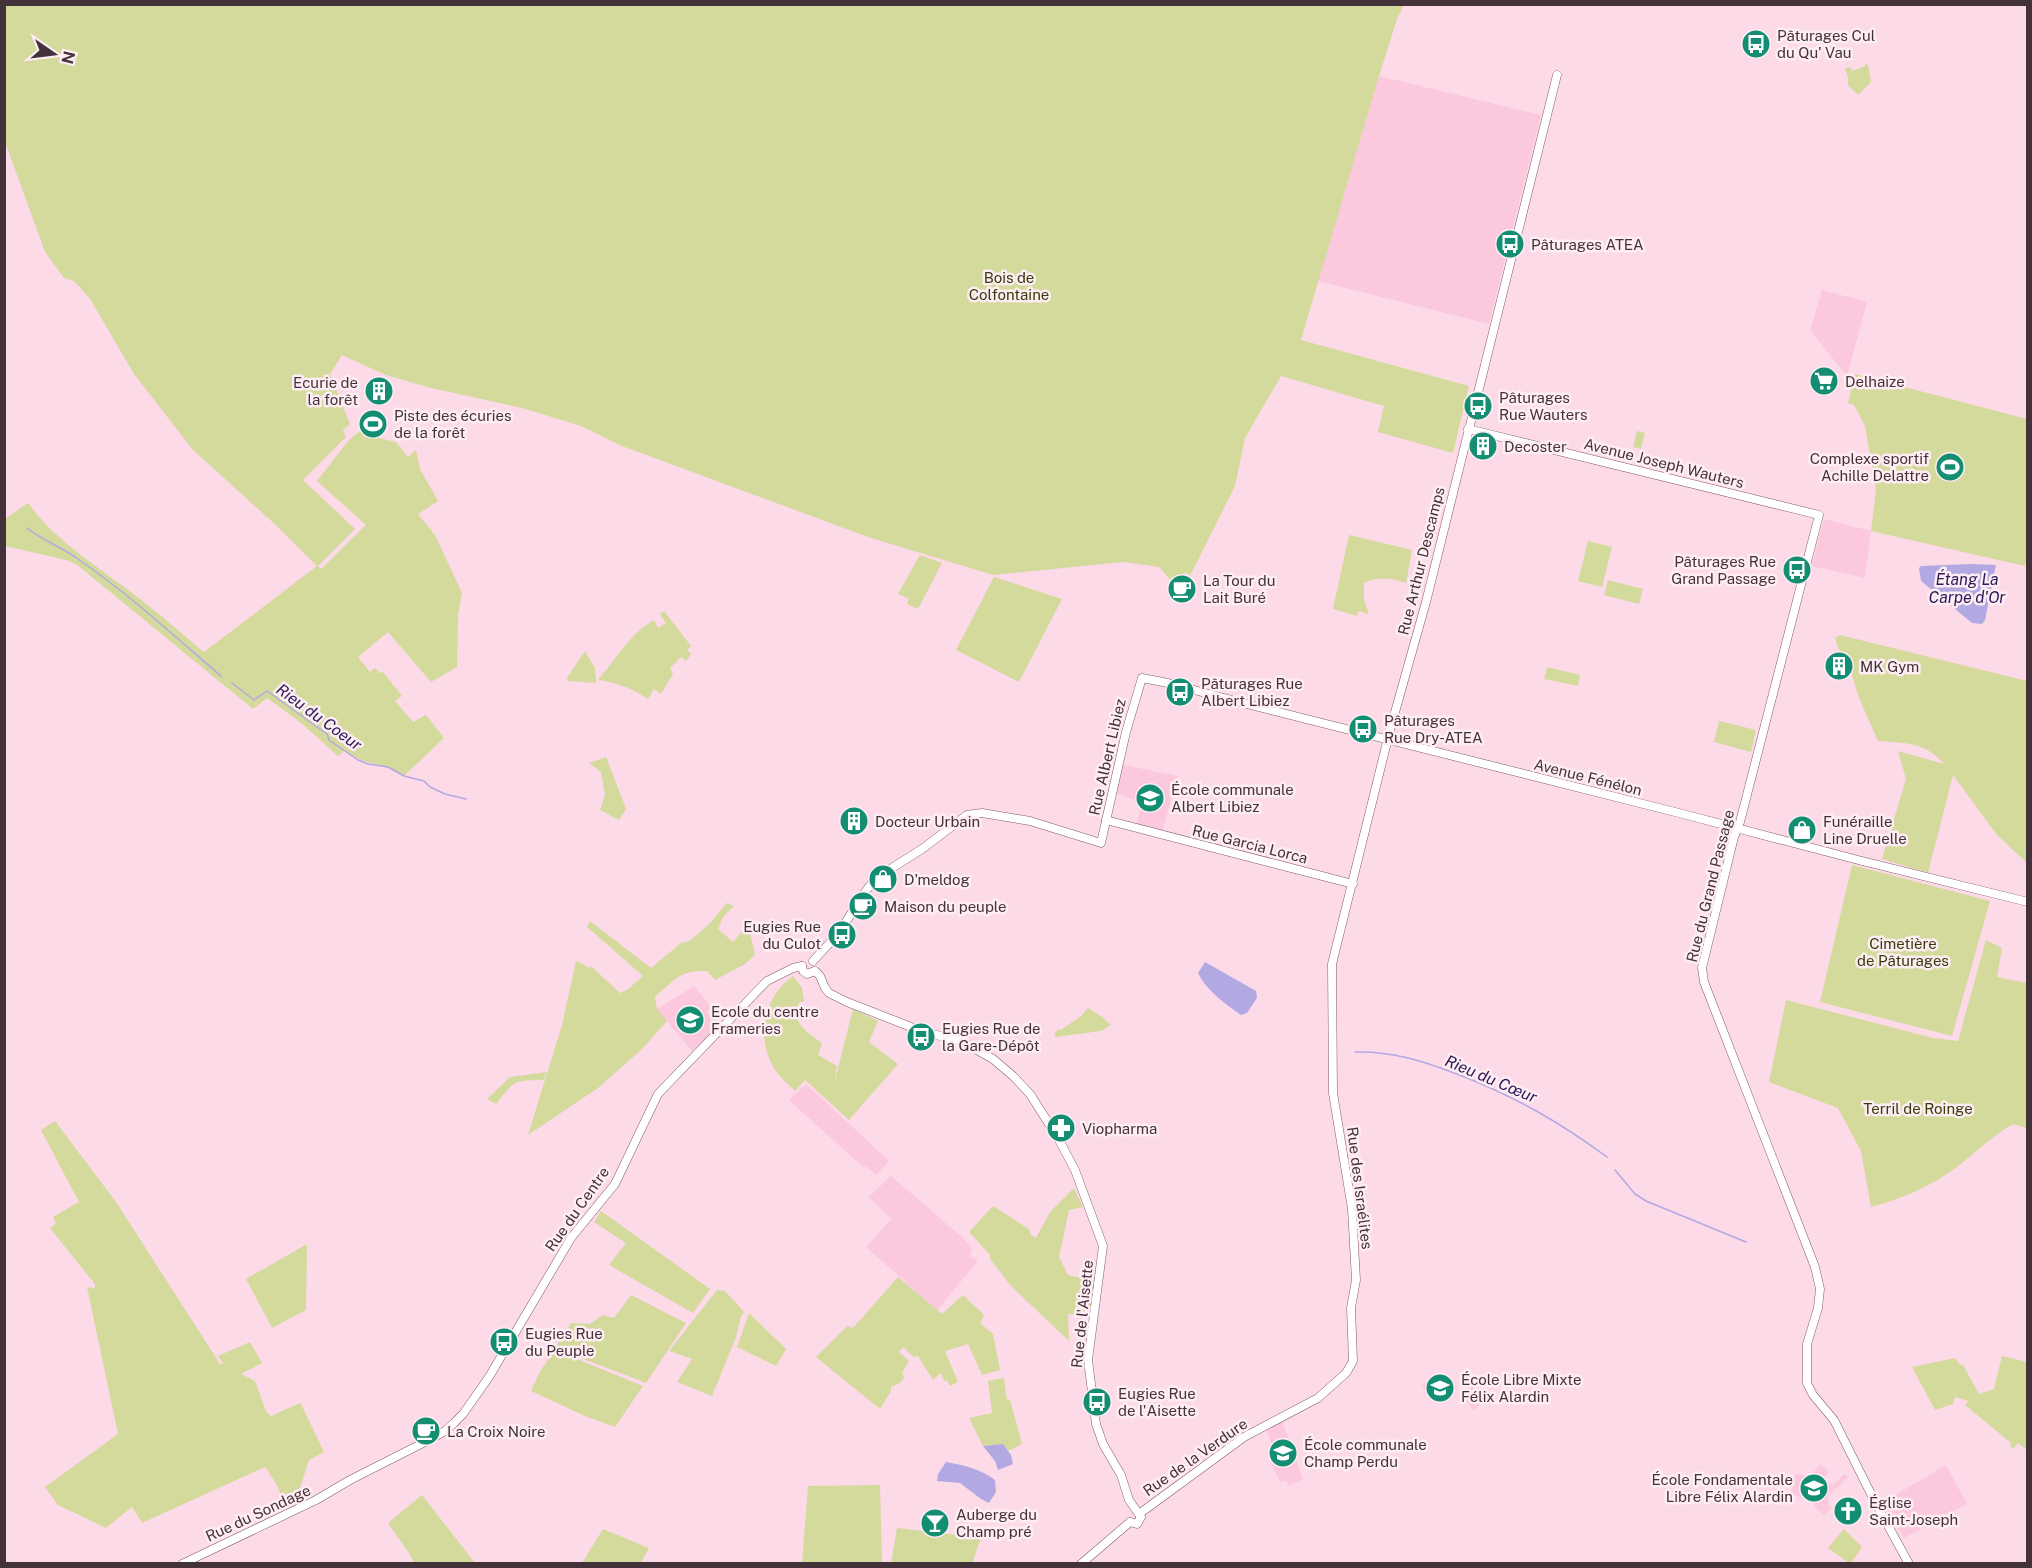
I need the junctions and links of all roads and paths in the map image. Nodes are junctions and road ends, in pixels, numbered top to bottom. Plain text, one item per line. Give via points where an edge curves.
1 (1557, 75) dead end
2 (1468, 429) junction
3 (1819, 515) joint
4 (1142, 678) joint
5 (1388, 740) junction
6 (1106, 820) junction
7 (1737, 829) junction
8 (1353, 884) junction
9 (2028, 902) edge
10 (813, 961) junction
11 (801, 966) junction
12 (815, 971) junction
13 (1333, 1055) joint
14 (1353, 1361) joint
15 (344, 1485) joint
16 (1134, 1516) junction
17 (182, 1563) edge
18 (1081, 1563) edge
19 (1909, 1563) edge

1 - 2 street, Rue Arthur Descamps
2 - 3 street, Avenue Joseph Wauters
2 - 5 street, Rue Arthur Descamps
3 - 7 street, Rue du Grand Passage
4 - 5 street, Avenue Fénélon
4 - 6 street, Rue Albert Libiez
5 - 7 street, Avenue Fénélon
5 - 8 street, Rue Arthur Descamps
6 - 8 street, Rue Garcia Lorca
6 - 10 street, Rue Albert Libiez via 1101,843 1030,821 982,813 962,818 878,876 838,934
7 - 9 street, Avenue Fénélon
7 - 19 street, Rue du Grand Passage via 1702,968 1704,982 1815,1267 1820,1289 1807,1344 1807,1383 1834,1420
8 - 13 street, Rue Arthur Descamps via 1332,964
10 - 11 street via 806,960
10 - 12 street
11 - 12 street via 807,974
11 - 15 street, Rue du Centre via 767,981 658,1094 615,1184 565,1248 463,1414 445,1431
12 - 16 street, Rue de l'Aisette via 829,993 924,1032 961,1041 993,1059 1030,1094 1058,1138 1075,1170 1102,1243 1088,1374 1097,1428 1120,1474
13 - 14 street, Rue des Israélites via 1333,1093 1352,1209 1356,1280 1351,1308
14 - 16 street, Rue de la Verdure via 1346,1373 1318,1398 1244,1437
15 - 17 street, Rue du Sondage
16 - 18 street, Rue de la Verdure

